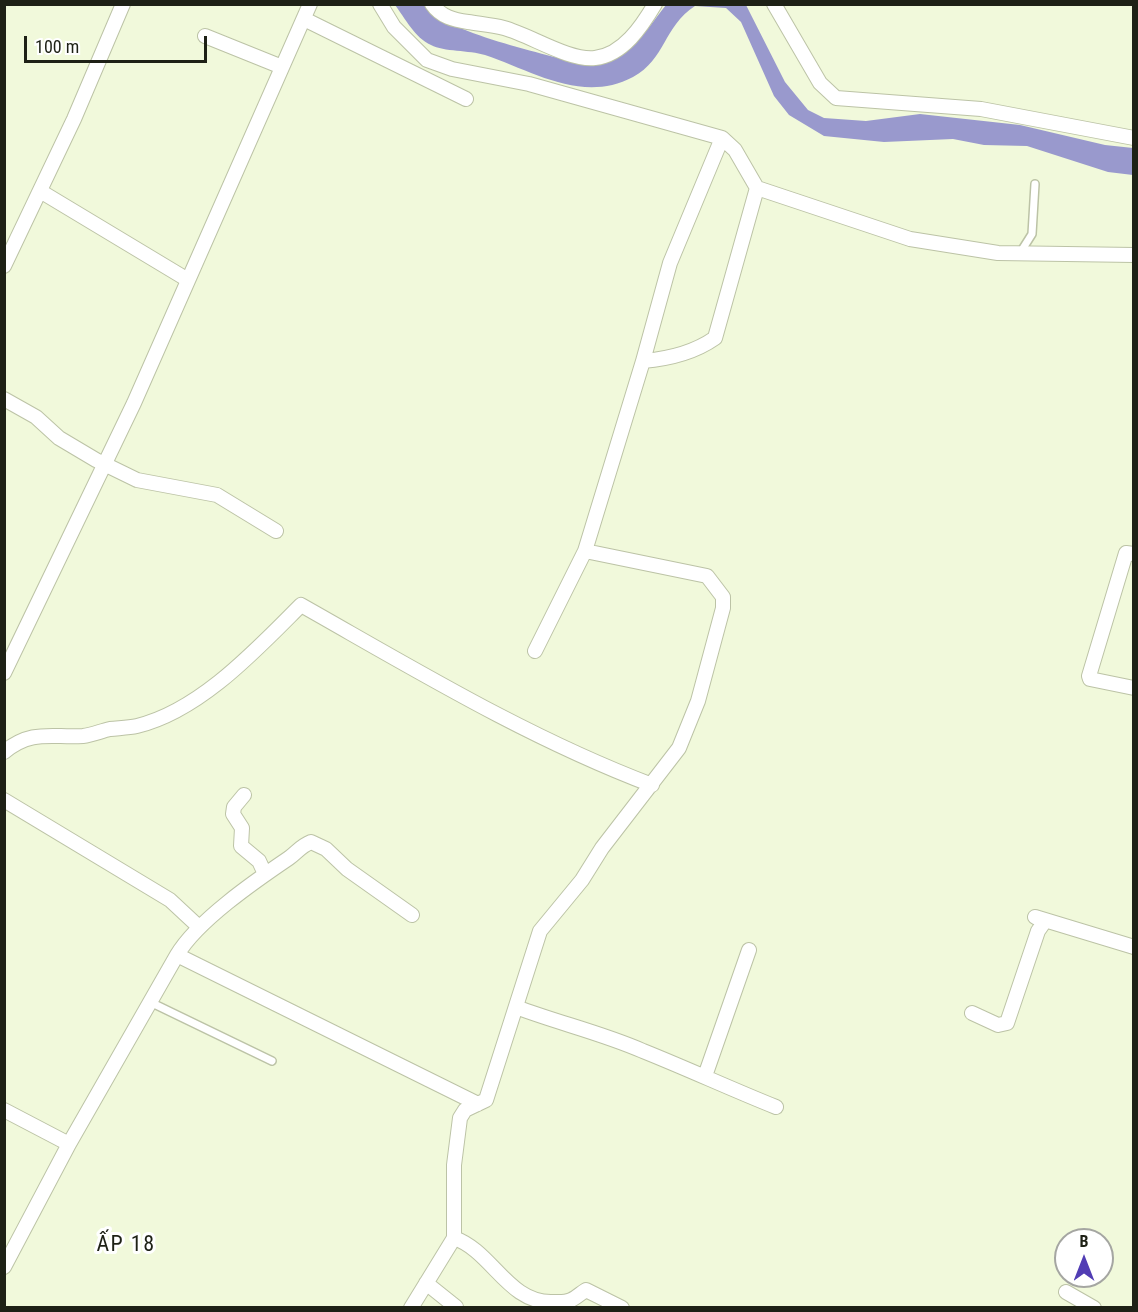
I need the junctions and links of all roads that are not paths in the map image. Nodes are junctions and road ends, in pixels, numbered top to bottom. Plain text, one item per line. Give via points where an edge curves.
1 (123, 4) edge
2 (310, 4) edge
3 (380, 4) edge
4 (432, 4) edge
5 (655, 4) edge
6 (774, 4) edge
7 (304, 19) junction
8 (205, 36) dead end
9 (282, 67) junction
10 (466, 99) dead end
11 (722, 138) junction
12 (1134, 138) edge
13 (1035, 184) dead end
14 (758, 188) junction
15 (40, 190) junction
16 (1019, 254) junction
17 (1134, 255) edge
18 (4, 266) edge
19 (188, 280) junction
20 (643, 361) junction
21 (4, 399) edge
22 (105, 464) junction
23 (276, 531) dead end
24 (585, 551) junction
25 (1134, 554) edge
26 (535, 651) dead end
27 (4, 673) edge
28 (1134, 688) edge
29 (4, 752) edge
30 (652, 785) junction
31 (244, 795) dead end
32 (4, 800) edge
33 (265, 874) junction
34 (412, 915) dead end
35 (199, 927) junction
36 (1134, 947) edge
37 (749, 950) dead end
38 (177, 955) junction
39 (150, 1002) junction
40 (516, 1007) junction
41 (972, 1013) dead end
42 (272, 1061) dead end
43 (705, 1076) junction
44 (478, 1104) junction
45 (776, 1107) dead end
46 (4, 1110) edge
47 (69, 1144) junction
48 (454, 1238) junction
49 (4, 1267) edge
50 (426, 1283) junction
51 (1066, 1292) dead end
52 (456, 1306) edge
53 (411, 1308) edge
54 (622, 1308) edge
55 (1094, 1308) edge

1 - 15 street
2 - 7 street
3 - 11 street via 394,27 427,60
4 - 5 street via 455,21 504,28 577,56 596,58 621,46 642,26
6 - 12 street via 820,83 836,98 981,109
7 - 9 street
7 - 10 street
8 - 9 street
9 - 19 street
11 - 14 street via 735,150
11 - 20 street via 670,263
13 - 16 lane via 1032,234
14 - 16 street via 910,239
14 - 20 street via 715,338 703,346
15 - 18 street
15 - 19 street
16 - 17 street
19 - 22 street
20 - 24 street
21 - 22 street via 36,417 69,445
22 - 23 street via 137,480 218,495
22 - 27 street
24 - 26 street
24 - 30 street via 701,574 712,581 723,597 698,701 680,748
25 - 28 street via 1126,552 1089,676
29 - 30 street via 16,742 53,734 83,736 158,719 246,661 301,605 528,733 586,761
30 - 40 street via 540,931
31 - 33 street via 232,814 242,828 241,846 259,861
32 - 35 street via 170,900
33 - 34 street via 310,842 326,849 347,869
33 - 35 street
35 - 38 street
36 - 41 street via 1040,919 1007,1023 998,1025
37 - 43 street
38 - 39 street
38 - 44 street
39 - 42 lane
39 - 47 street
40 - 43 street via 597,1033
40 - 44 street via 486,1100
43 - 45 street
44 - 48 street via 465,1110 456,1139
46 - 47 street
47 - 49 street
48 - 50 street
48 - 54 street via 468,1245 512,1287 530,1298 566,1302 586,1290
50 - 52 street
50 - 53 street
51 - 55 street

